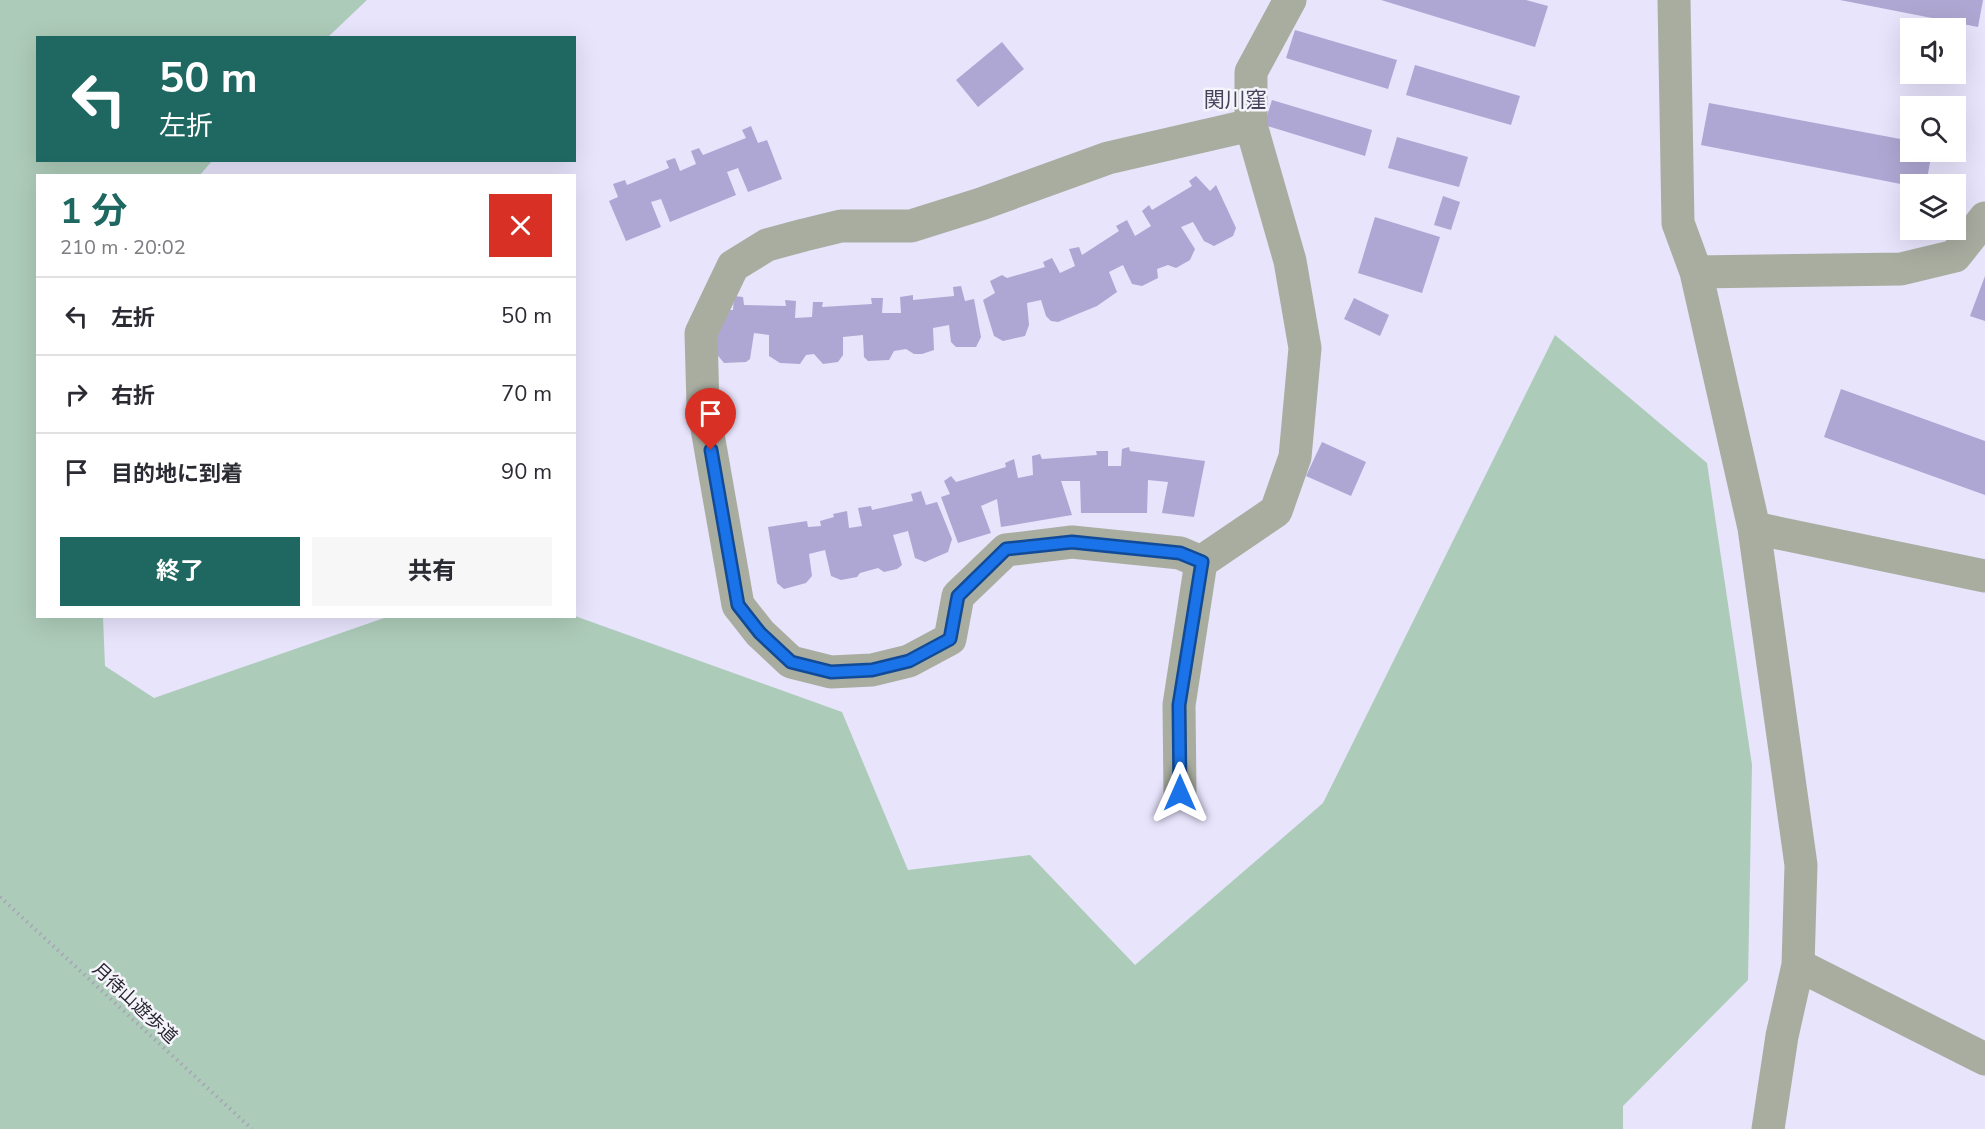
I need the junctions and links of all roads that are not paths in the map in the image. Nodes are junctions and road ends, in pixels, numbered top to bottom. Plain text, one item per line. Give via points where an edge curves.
1 (1290, 0) edge
2 (1674, 0) edge
3 (1251, 125) junction
4 (1985, 218) edge
5 (1696, 272) junction
6 (1754, 528) junction
7 (1202, 562) junction
8 (1985, 576) edge
9 (1180, 793) dead end
10 (1798, 965) junction
11 (1985, 1059) edge
12 (1768, 1129) edge

1 - 3 street via 1251,72
2 - 5 street via 1678,223
3 - 7 street via 1290,261 1305,348 1295,457 1276,511
3 - 7 street via 1108,158 911,226 841,226 767,245 733,266 701,333 703,406 738,605 791,662 831,672 872,670 909,661 950,639 958,596 1006,549 1072,542 1180,553
4 - 5 street via 1955,256 1901,269
5 - 6 street
6 - 8 street
6 - 10 street via 1801,865
7 - 9 street via 1179,705
10 - 11 street
10 - 12 street

